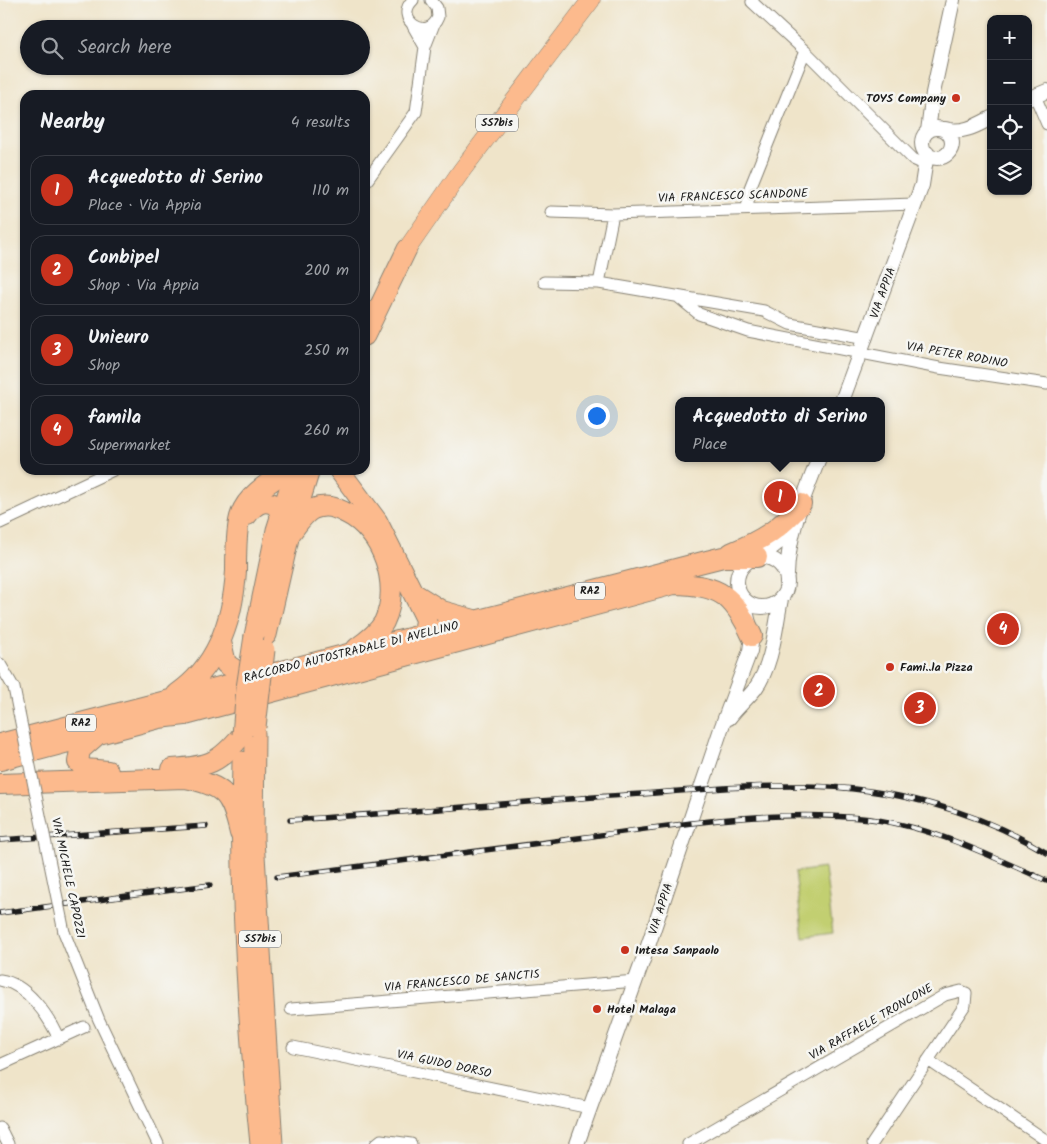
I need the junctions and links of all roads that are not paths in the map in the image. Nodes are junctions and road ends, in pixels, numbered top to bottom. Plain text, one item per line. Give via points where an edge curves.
1 (398, 0) edge
2 (413, 0) edge
3 (431, 0) edge
4 (444, 0) edge
5 (591, 0) edge
6 (953, 0) edge
7 (753, 1) edge
8 (406, 14) junction
9 (436, 18) junction
10 (413, 26) junction
11 (425, 47) junction
12 (805, 51) junction
13 (1037, 95) edge
14 (987, 120) edge
15 (1047, 124) edge
16 (937, 129) junction
17 (968, 129) junction
18 (952, 146) junction
19 (942, 157) junction
20 (925, 158) junction
21 (370, 176) edge
22 (922, 185) junction
23 (915, 204) junction
24 (747, 209) junction
25 (551, 212) dead end
26 (613, 214) junction
27 (407, 249) junction
28 (544, 282) dead end
29 (599, 283) junction
30 (677, 296) junction
31 (370, 310) edge
32 (784, 322) junction
33 (370, 326) edge
34 (783, 338) junction
35 (865, 345) junction
36 (1047, 384) edge
37 (844, 397) edge
38 (817, 462) edge
39 (102, 475) edge
40 (281, 475) edge
41 (293, 475) edge
42 (308, 475) edge
43 (343, 475) edge
44 (800, 504) junction
45 (280, 516) junction
46 (0, 523) edge
47 (794, 526) junction
48 (240, 528) junction
49 (290, 534) junction
50 (723, 557) junction
51 (759, 557) junction
52 (787, 575) junction
53 (674, 584) junction
54 (414, 593) junction
55 (741, 596) junction
56 (781, 600) junction
57 (476, 620) junction
58 (425, 633) junction
59 (260, 636) junction
60 (752, 636) junction
61 (221, 642) junction
62 (348, 654) junction
63 (0, 664) edge
64 (254, 677) junction
65 (294, 686) junction
66 (162, 702) junction
67 (721, 729) junction
68 (99, 734) junction
69 (249, 734) junction
70 (0, 744) edge
71 (0, 760) edge
72 (0, 784) edge
73 (240, 833) junction
74 (0, 980) edge
75 (636, 981) junction
76 (291, 1009) dead end
77 (84, 1027) dead end
78 (59, 1039) junction
79 (293, 1047) dead end
80 (928, 1060) junction
81 (0, 1065) edge
82 (256, 1106) junction
83 (590, 1108) junction
84 (0, 1128) edge
85 (1047, 1141) edge
86 (8, 1144) edge
87 (158, 1144) edge
88 (253, 1144) edge
89 (260, 1144) edge
90 (273, 1144) edge
91 (376, 1144) edge
92 (411, 1144) edge
93 (577, 1144) edge
94 (688, 1144) edge
95 (872, 1144) edge

1 - 8 street
2 - 8 street
3 - 9 street
4 - 9 street
5 - 27 main road, SS7bis via 462,170
6 - 16 street via 933,93 931,111
7 - 12 street
8 - 10 street
9 - 10 street via 422,29
9 - 11 street
10 - 11 street
11 - 21 street via 416,112
12 - 20 street via 913,159
12 - 24 street via 750,188
13 - 15 street
14 - 17 street
16 - 17 street
16 - 18 street via 951,136
16 - 20 street via 922,144
17 - 18 street
18 - 19 street
19 - 20 street
19 - 22 street, VIA APPIA
20 - 22 street, VIA APPIA
22 - 23 street, VIA APPIA
23 - 24 street, VIA FRANCESCO SCANDONE
23 - 35 street, VIA APPIA
24 - 26 street, VIA FRANCESCO SCANDONE
25 - 26 street, VIA FRANCESCO SCANDONE
26 - 29 street
27 - 31 highway, SS7bis
27 - 33 highway, SS7bis
28 - 29 street
29 - 30 street
30 - 32 street via 764,311
30 - 34 street via 699,314 748,331
32 - 34 street
32 - 35 street
34 - 35 street
35 - 36 street, VIA PETER RODINO via 939,368
35 - 37 street, VIA APPIA
38 - 44 street, VIA APPIA
39 - 46 street
40 - 48 highway via 254,495 240,514
41 - 45 highway, SS7bis
42 - 49 highway, SS7bis
43 - 54 highway via 377,521
44 - 47 street, VIA APPIA
44 - 50 highway via 771,534
45 - 48 highway via 271,503 258,504
45 - 59 highway, SS7bis via 264,583
47 - 51 street, VIA APPIA
47 - 52 street, VIA APPIA via 787,557
48 - 61 highway via 230,614
49 - 59 highway, SS7bis
49 - 62 highway via 313,510 334,507 363,524 382,551 390,590 384,622 372,637
50 - 51 highway
50 - 57 highway, RACCORDO AUTOSTRADALE DI AVELLINO / RA2
51 - 52 street via 779,563
51 - 55 street, VIA APPIA via 750,560 739,572 737,587
52 - 56 street, VIA APPIA via 788,586
53 - 55 highway via 689,578 704,578
53 - 60 highway via 698,584 721,592 742,615
53 - 65 highway, RACCORDO AUTOSTRADALE DI AVELLINO / RA2
54 - 57 highway via 442,611
54 - 58 highway via 426,619
55 - 56 street via 749,604 766,607
55 - 60 street, VIA APPIA
56 - 67 street, VIA APPIA via 769,661 763,675
57 - 58 highway, RACCORDO AUTOSTRADALE DI AVELLINO / RA2
58 - 62 highway, RACCORDO AUTOSTRADALE DI AVELLINO / RA2
58 - 65 highway via 417,648 315,675
59 - 69 highway, SS7bis, bridge
60 - 67 street, VIA APPIA via 750,651
61 - 64 highway via 226,664
61 - 66 highway via 190,685
62 - 64 highway, RACCORDO AUTOSTRADALE DI AVELLINO / RA2
63 - 87 street, VIA MICHELE CAPOZZI, bridge via 14,688 64,932 96,1012
64 - 66 highway, RACCORDO AUTOSTRADALE DI AVELLINO / RA2
65 - 68 highway, RACCORDO AUTOSTRADALE DI AVELLINO / RA2
66 - 70 highway, RACCORDO AUTOSTRADALE DI AVELLINO / RA2
67 - 75 street, VIA APPIA
68 - 69 highway via 78,753 78,762 85,770 194,767 212,763 227,754
68 - 71 highway, RACCORDO AUTOSTRADALE DI AVELLINO / RA2
69 - 73 highway, SS7bis
69 - 90 highway, SS7bis
72 - 73 highway via 185,778 209,783 224,793 235,808
73 - 82 highway, SS7bis
74 - 78 street via 23,990 44,1014
75 - 76 street, VIA FRANCESCO DE SANCTIS
75 - 83 street, VIA APPIA
77 - 78 street
78 - 81 street
79 - 83 street, VIA GUIDO DORSO
80 - 85 street
80 - 94 street, VIA RAFFAELE TRONCONE via 964,1005 966,993 945,995
80 - 95 street, VIA RAFFAELE TRONCONE
82 - 88 highway
82 - 89 highway, SS7bis
83 - 93 street, VIA APPIA
84 - 86 street
91 - 92 street via 381,1140

